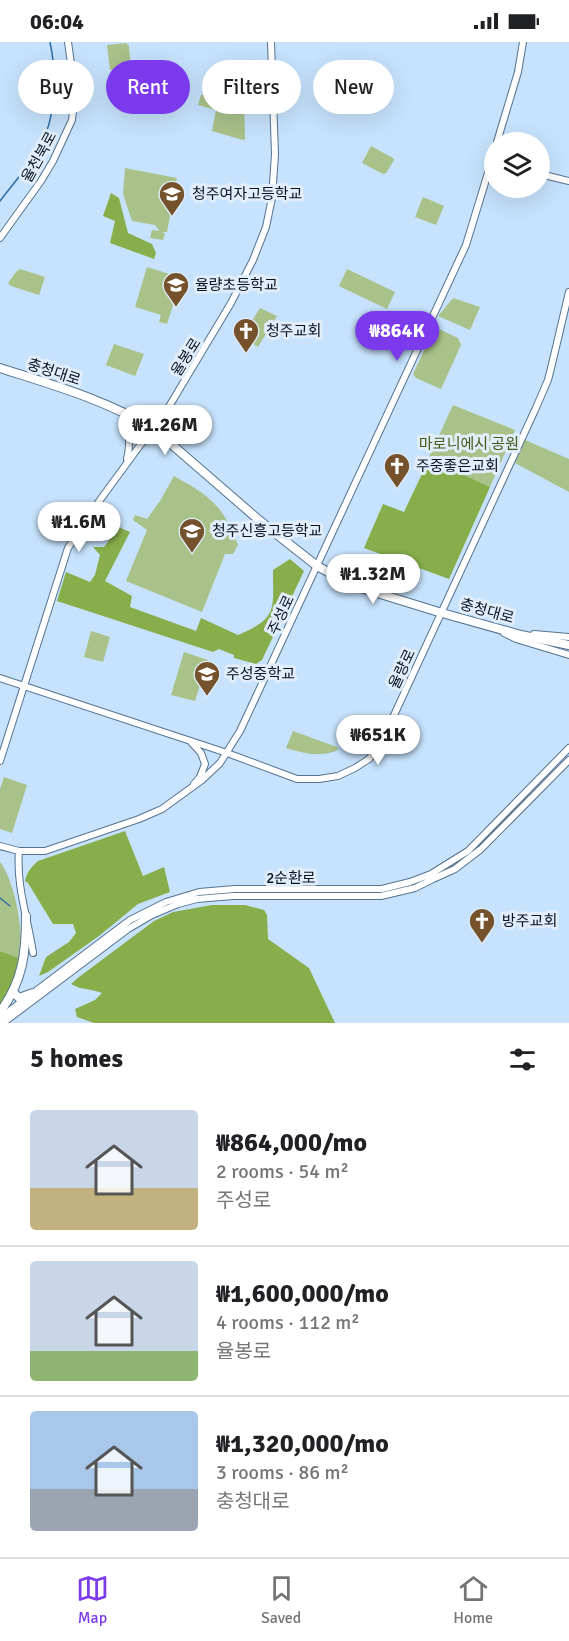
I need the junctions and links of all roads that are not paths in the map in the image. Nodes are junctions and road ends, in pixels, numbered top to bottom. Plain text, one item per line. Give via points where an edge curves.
1 (68, 42) edge
2 (271, 42) edge
3 (523, 42) edge
4 (500, 132) edge
5 (550, 176) edge
6 (569, 181) edge
7 (484, 191) edge
8 (0, 238) edge
9 (569, 292) edge
10 (0, 368) edge
11 (122, 411) junction
12 (155, 430) junction
13 (126, 465) junction
14 (317, 566) junction
15 (442, 613) junction
16 (490, 626) junction
17 (569, 637) edge
18 (569, 645) edge
19 (569, 655) edge
20 (0, 678) edge
21 (25, 686) junction
22 (191, 741) junction
23 (569, 748) edge
24 (227, 753) junction
25 (0, 760) edge
26 (569, 760) edge
27 (190, 789) junction
28 (0, 846) edge
29 (19, 851) junction
30 (26, 916) junction
31 (33, 953) joint
32 (24, 961) junction
33 (13, 993) junction
34 (33, 993) junction
35 (0, 1012) edge
36 (0, 1018) edge
37 (3, 1023) edge

1 - 8 street, 율천북로 via 75,93 72,120 41,181
2 - 12 street, 율봉로 via 275,154 266,227 231,303
3 - 4 street
5 - 6 street
7 - 14 street, 주성로 via 466,246
9 - 15 street, 율량로 via 548,380
10 - 11 main road, 충청대로
11 - 12 main road, 충청대로
11 - 13 street via 130,442
12 - 13 street, 율봉로
12 - 14 main road, 충청대로
13 - 21 street, 율봉로 via 68,548
14 - 15 main road, 충청대로 via 361,588
14 - 24 street, 주성로
15 - 16 main road, 충청대로
15 - 24 street, 율량로 via 383,739 369,759 338,776 297,779
16 - 17 street
16 - 18 main road, 충청대로
16 - 19 street via 516,639
20 - 21 street, 율량로
21 - 22 street, 율량로
21 - 25 street, 율봉로
22 - 24 street, 율량로
22 - 27 street via 205,764
23 - 34 street, 2순환로 via 468,851 431,874 382,889 235,889 180,897 130,920
24 - 27 street, 주성로
26 - 37 street, 2순환로 via 481,849 455,869 415,888 381,896 233,896 171,906 128,929
27 - 29 street, 주성로 via 162,809 139,819 45,851
28 - 29 street, 주성로
29 - 30 street via 20,890
30 - 31 street
30 - 32 main road
31 - 32 main road
32 - 33 main road
33 - 34 main road via 19,998
33 - 35 main road
34 - 36 street, 2순환로

